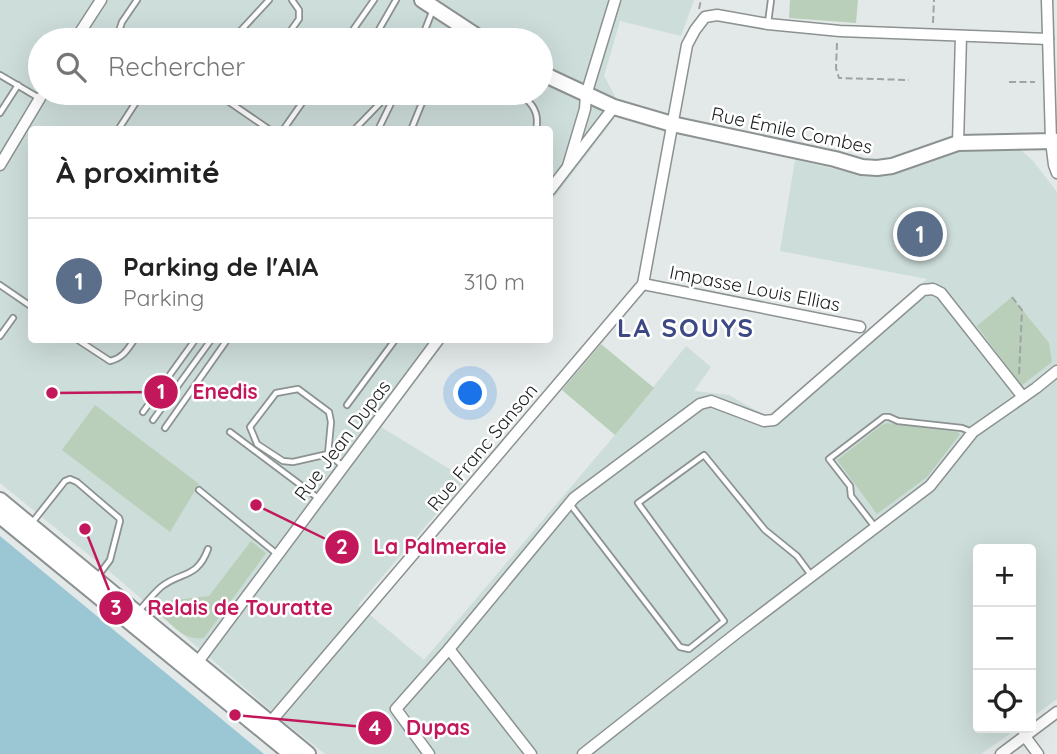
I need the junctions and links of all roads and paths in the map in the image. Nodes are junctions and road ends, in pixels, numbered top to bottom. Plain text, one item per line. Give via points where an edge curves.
1 (101, 0) edge
2 (137, 0) edge
3 (270, 0) edge
4 (292, 0) edge
5 (374, 0) edge
6 (396, 0) edge
7 (615, 0) edge
8 (771, 0) edge
9 (934, 0) edge
10 (1047, 0) edge
11 (428, 4) edge
12 (768, 24) junction
13 (83, 28) edge
14 (120, 28) edge
15 (243, 28) edge
16 (293, 28) edge
17 (354, 28) edge
18 (380, 28) edge
19 (426, 28) edge
20 (465, 28) edge
21 (838, 31) junction
22 (933, 35) junction
23 (961, 36) junction
24 (1048, 39) junction
25 (0, 75) edge
26 (553, 79) edge
27 (1053, 79) edge
28 (909, 80) dead end
29 (1009, 82) dead end
30 (1035, 82) dead end
31 (18, 85) junction
32 (28, 91) edge
33 (586, 94) junction
34 (36, 105) edge
35 (134, 105) edge
36 (234, 105) edge
37 (301, 105) edge
38 (378, 105) edge
39 (390, 105) edge
40 (421, 105) edge
41 (533, 105) edge
42 (614, 107) junction
43 (0, 113) edge
44 (672, 124) junction
45 (121, 126) edge
46 (264, 126) edge
47 (286, 126) edge
48 (358, 126) edge
49 (380, 126) edge
50 (413, 126) edge
51 (537, 126) edge
52 (1054, 141) edge
53 (958, 143) junction
54 (0, 165) edge
55 (568, 166) junction
56 (1057, 173) edge
57 (553, 186) edge
58 (643, 284) junction
59 (0, 285) edge
60 (1012, 296) dead end
61 (28, 304) edge
62 (13, 318) dead end
63 (860, 327) dead end
64 (0, 336) edge
65 (83, 343) edge
66 (132, 343) edge
67 (193, 343) edge
68 (209, 343) edge
69 (225, 343) edge
70 (393, 343) edge
71 (436, 343) edge
72 (1057, 371) edge
73 (1023, 397) junction
74 (347, 405) dead end
75 (143, 412) dead end
76 (153, 420) dead end
77 (165, 428) dead end
78 (230, 432) dead end
79 (973, 432) junction
80 (328, 454) junction
81 (344, 466) junction
82 (199, 490) dead end
83 (318, 499) junction
84 (0, 500) edge
85 (569, 504) junction
86 (0, 516) edge
87 (875, 527) junction
88 (26, 529) junction
89 (208, 549) dead end
90 (278, 555) junction
91 (811, 576) junction
92 (92, 583) junction
93 (137, 612) junction
94 (449, 649) junction
95 (194, 666) junction
96 (1057, 712) edge
97 (267, 727) junction
98 (1024, 736) junction
99 (291, 754) edge
100 (308, 754) edge
101 (429, 754) edge
102 (531, 754) edge
103 (583, 754) edge
104 (1001, 754) edge
105 (1038, 754) edge

1 - 13 street
2 - 14 lane
3 - 15 lane
4 - 16 lane via 299,10
5 - 17 lane
6 - 18 lane
7 - 33 street
8 - 12 lane
9 - 22 path
10 - 24 street
11 - 19 lane
11 - 20 main road
12 - 21 street
12 - 44 street via 705,17 687,45
21 - 22 street
21 - 28 path via 839,78
22 - 23 street
23 - 24 street
23 - 53 street
24 - 27 street
25 - 31 lane
26 - 33 main road, Rue Émile Combes
27 - 52 street
29 - 30 path
31 - 32 lane
31 - 43 lane
33 - 42 main road, Rue Émile Combes
33 - 55 street
34 - 54 street
35 - 45 lane
36 - 46 lane
37 - 47 lane
38 - 48 lane
39 - 49 lane
40 - 50 lane
41 - 51 lane
42 - 44 main road, Rue Émile Combes
42 - 55 street
44 - 53 main road, Rue Émile Combes via 877,168
44 - 58 street
52 - 53 main road, Rue Émile Combes
52 - 56 street
55 - 57 street
58 - 63 street, Impasse Louis Ellias
58 - 97 street, Rue Franc Sanson
59 - 61 lane
60 - 73 path via 1022,310 1019,372
62 - 64 lane
65 - 66 lane via 110,361 123,355
67 - 75 lane
68 - 76 lane
69 - 77 lane
70 - 74 lane
71 - 81 street, Rue Jean Dupas
72 - 73 street
73 - 79 street
73 - 85 street via 941,293 923,290 774,420 764,421 711,401 700,404
78 - 83 lane
79 - 87 street via 930,486
79 - 87 lane via 884,416 829,459
80 - 80 lane via 329,412 298,389 276,393 250,427 257,444 283,461
80 - 81 lane
81 - 83 street, Rue Jean Dupas
82 - 90 lane
83 - 90 street, Rue Jean Dupas
84 - 88 main road
85 - 91 lane via 680,647 689,649 724,621 638,503 704,455 765,530 797,556
85 - 94 street
86 - 88 main road
87 - 91 street
88 - 92 main road
88 - 92 lane via 65,481 77,482 120,521 110,560
89 - 93 lane via 192,572 162,586
90 - 95 street, Rue Jean Dupas
91 - 103 street
92 - 93 main road
92 - 95 main road
93 - 95 main road
94 - 101 street via 396,709
94 - 102 street
95 - 97 main road
96 - 98 street
97 - 99 main road
97 - 100 main road
98 - 104 street
98 - 105 street

